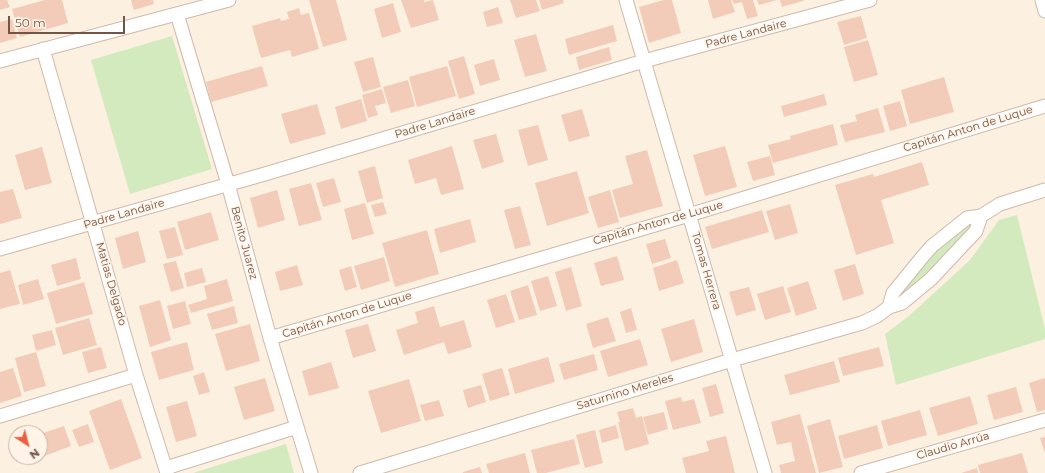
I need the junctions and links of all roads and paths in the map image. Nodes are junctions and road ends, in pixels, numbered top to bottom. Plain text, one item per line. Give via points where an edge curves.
1 (229, 0) edge
2 (626, 0) edge
3 (870, 0) edge
4 (1042, 0) edge
5 (1045, 11) edge
6 (177, 14) junction
7 (43, 49) junction
8 (0, 61) edge
9 (644, 62) junction
10 (1045, 106) edge
11 (228, 184) junction
12 (1045, 190) edge
13 (689, 215) junction
14 (981, 216) junction
15 (94, 223) junction
16 (0, 249) edge
17 (889, 307) junction
18 (270, 338) junction
19 (732, 360) junction
20 (136, 375) junction
21 (0, 416) edge
22 (1045, 420) edge
23 (298, 428) junction
24 (166, 471) edge
25 (311, 473) edge
26 (360, 473) edge
27 (765, 473) edge
28 (861, 473) edge

1 - 6 street
2 - 9 street, Tomas Herrera
3 - 9 street, Padre Landaire
4 - 5 street
6 - 7 street
6 - 11 street, Benito Juarez
7 - 8 street
7 - 15 street, Matias Delgado
9 - 11 street, Padre Landaire
9 - 13 street, Tomas Herrera
10 - 13 street, Capitán Anton de Luque
11 - 15 street, Padre Landaire
11 - 18 street, Benito Juarez
12 - 14 street via 1000,204
13 - 18 street, Capitán Anton de Luque
13 - 19 street, Tomas Herrera
14 - 17 street, Saturnino Mereles via 976,231 945,265 902,303
14 - 17 street via 967,218 932,246 893,294
15 - 16 street, Padre Landaire
15 - 20 street, Matias Delgado
17 - 19 street, Saturnino Mereles via 862,323
18 - 23 street, Benito Juarez
19 - 26 street, Saturnino Mereles
19 - 27 street, Tomas Herrera
20 - 21 street
20 - 24 street, Matias Delgado
22 - 28 street, Claudio Arrúa
23 - 24 street
23 - 25 street, Benito Juarez

